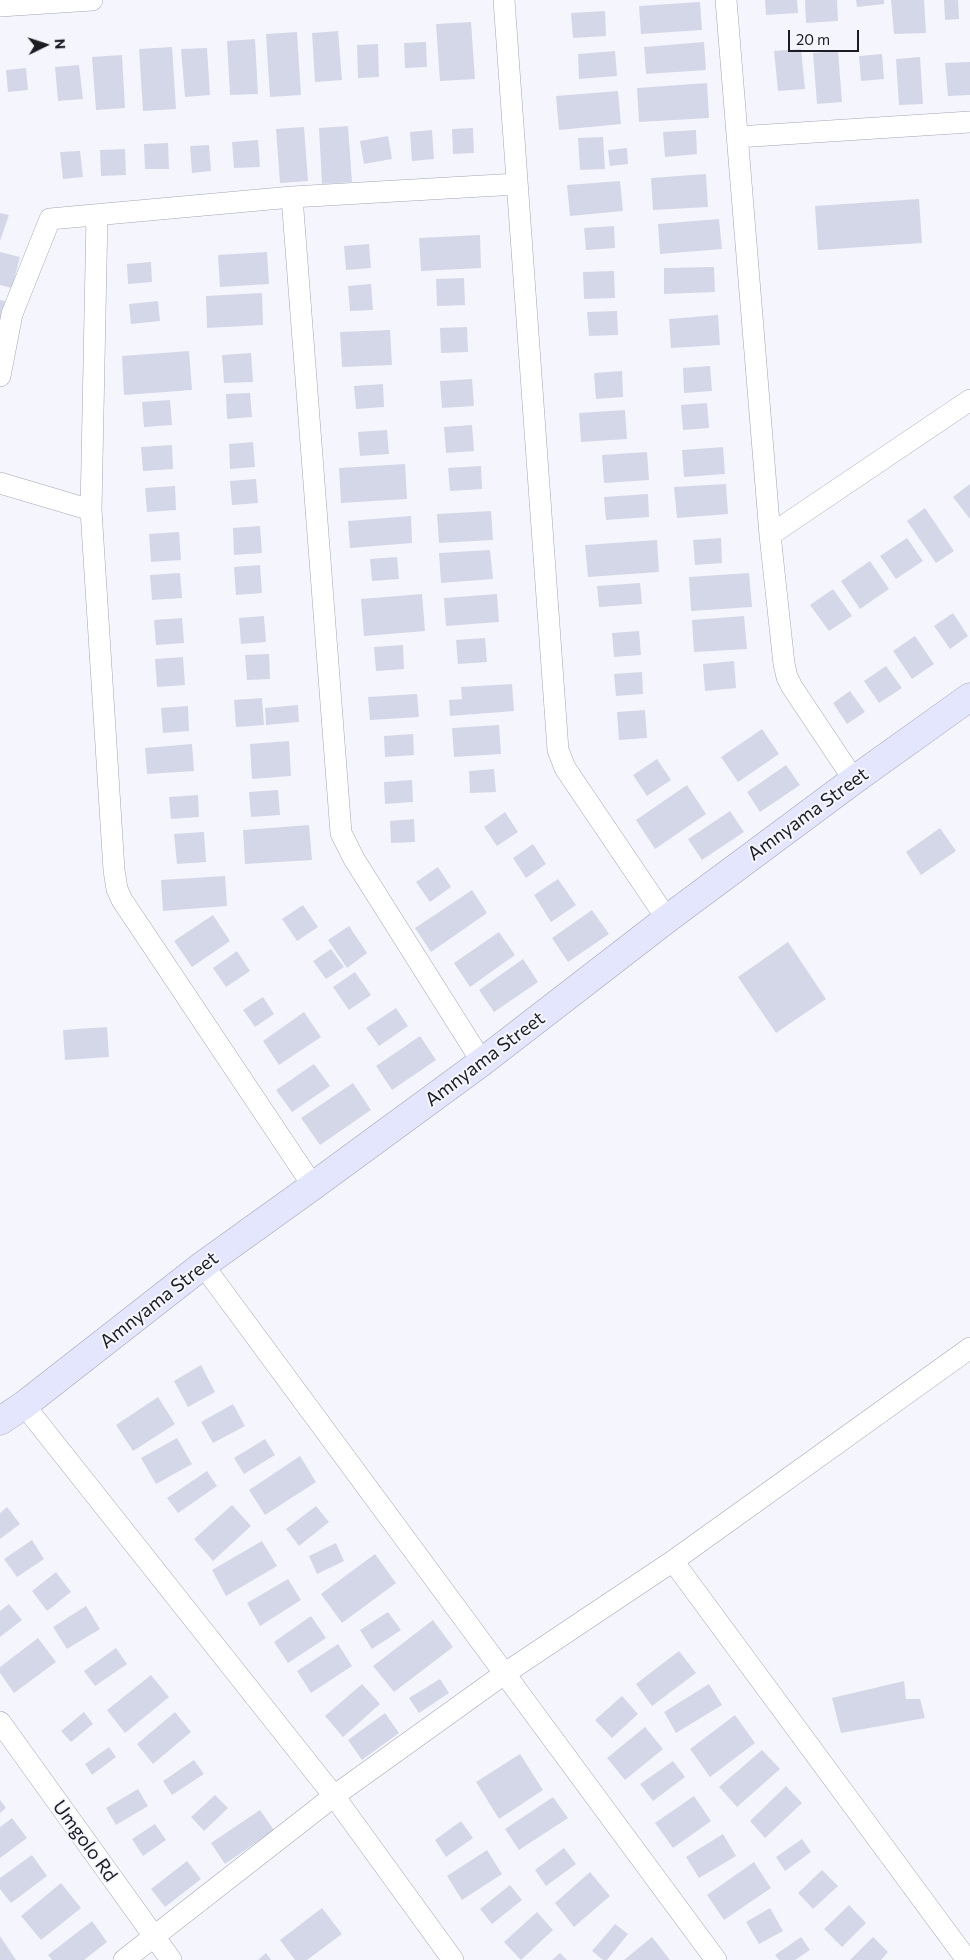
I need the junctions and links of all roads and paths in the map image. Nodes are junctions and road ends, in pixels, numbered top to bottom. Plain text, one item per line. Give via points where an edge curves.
1 (92, 0) edge
2 (504, 0) edge
3 (726, 0) edge
4 (0, 6) edge
5 (970, 122) edge
6 (737, 136) junction
7 (517, 184) junction
8 (292, 197) junction
9 (97, 215) junction
10 (0, 376) edge
11 (970, 400) edge
12 (0, 482) edge
13 (91, 510) junction
14 (770, 535) junction
15 (970, 697) edge
16 (854, 780) junction
17 (667, 919) junction
18 (482, 1062) junction
19 (313, 1186) junction
20 (203, 1265) junction
21 (970, 1348) edge
22 (24, 1404) junction
23 (0, 1421) edge
24 (673, 1561) junction
25 (504, 1674) junction
26 (0, 1722) edge
27 (334, 1796) junction
28 (154, 1936) junction
29 (124, 1960) edge
30 (171, 1960) edge
31 (453, 1960) edge
32 (716, 1960) edge
33 (967, 1960) edge

1 - 4 street
2 - 7 street
3 - 6 street
5 - 6 street
6 - 14 street
7 - 8 street
7 - 17 street via 558,750 565,768
8 - 9 street
8 - 18 street via 341,834
9 - 10 street via 50,219 12,314
9 - 13 street
11 - 14 street
12 - 13 street
13 - 19 street via 117,889
14 - 16 street via 787,677
15 - 16 street, Amnyama Street
16 - 17 street, Amnyama Street
17 - 18 street, Amnyama Street
18 - 19 street, Amnyama Street
19 - 20 street, Amnyama Street
20 - 22 street, Amnyama Street
20 - 25 street
21 - 24 street
22 - 23 street, Amnyama Street
22 - 27 street
24 - 25 street
24 - 33 street
25 - 27 street
25 - 32 street
26 - 28 street, Umgolo Rd
27 - 28 street
27 - 31 street
28 - 29 street
28 - 30 street, Umgolo Rd

